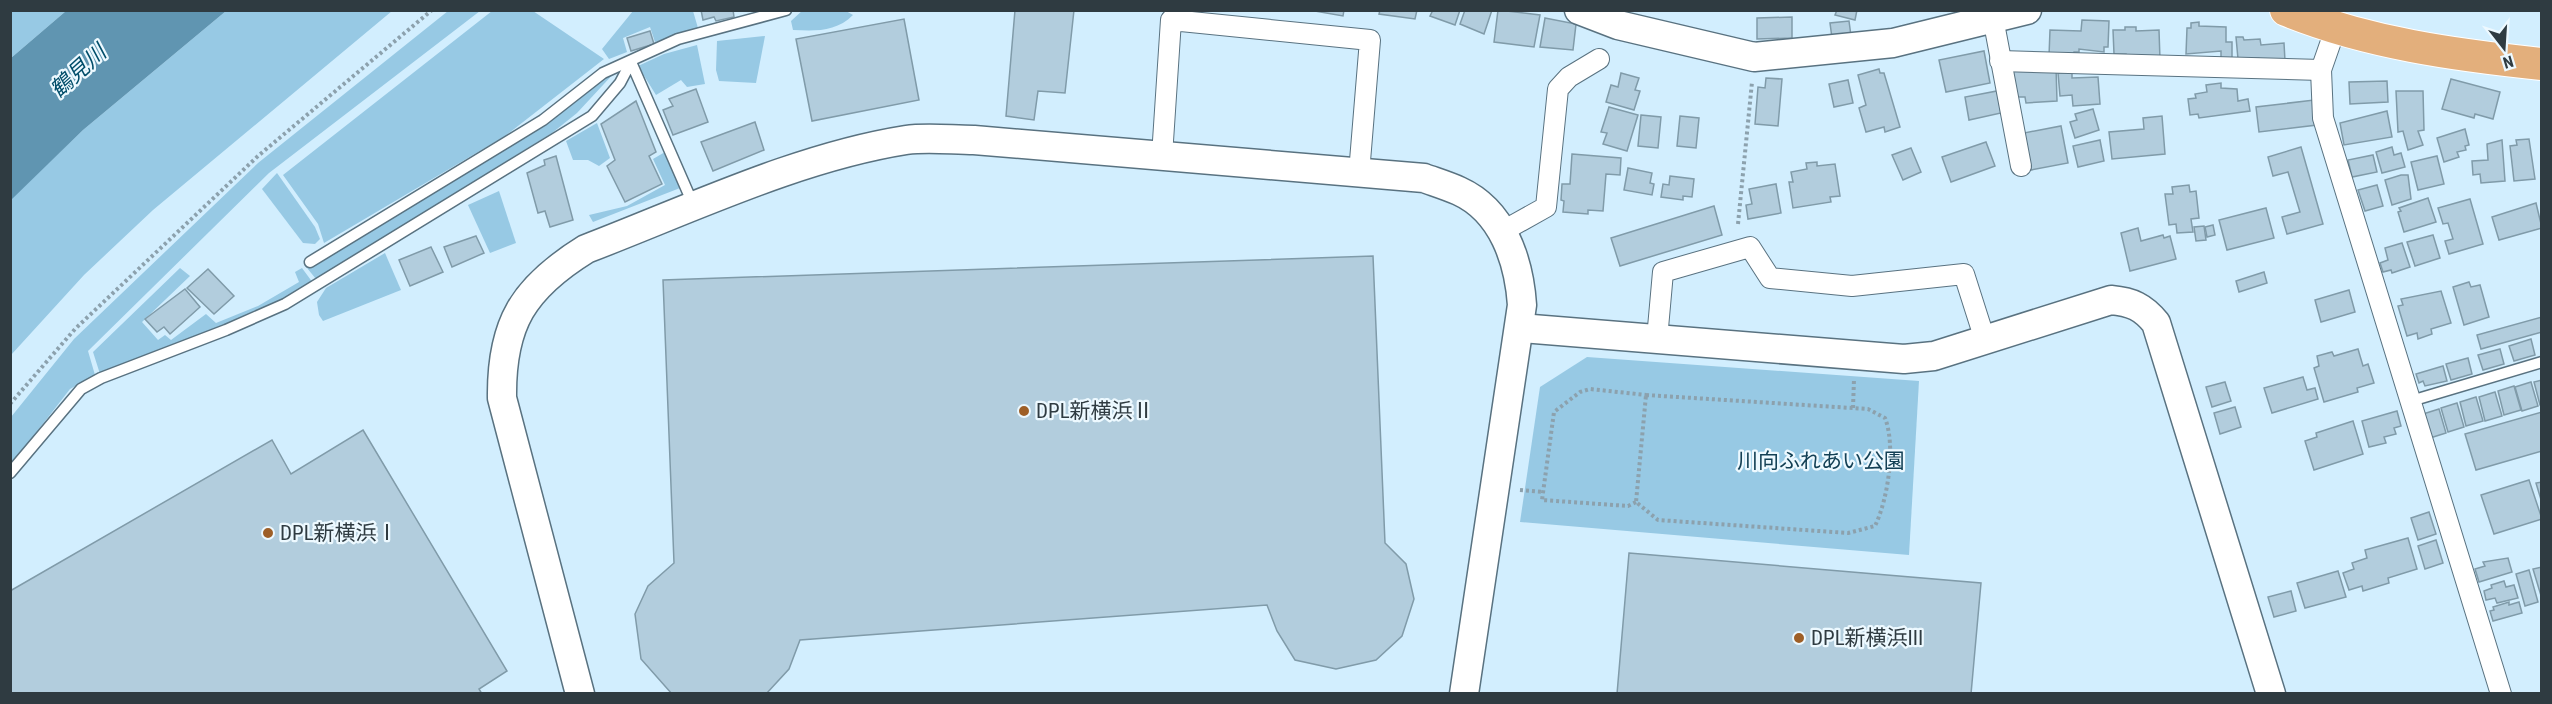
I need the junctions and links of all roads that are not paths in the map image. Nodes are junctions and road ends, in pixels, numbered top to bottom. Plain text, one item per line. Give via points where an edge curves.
1 (786, 10) edge
2 (1579, 10) edge
3 (2027, 10) edge
4 (2298, 12) edge
5 (1993, 18) junction
6 (2336, 27) junction
7 (1599, 59) dead end
8 (2000, 60) junction
9 (631, 62) junction
10 (2541, 64) edge
11 (2321, 70) junction
12 (1162, 156) junction
13 (2021, 166) dead end
14 (1359, 173) junction
15 (695, 207) junction
16 (1503, 231) junction
17 (310, 262) dead end
18 (1520, 328) junction
19 (1657, 339) junction
20 (1985, 340) junction
21 (2541, 362) edge
22 (2410, 401) junction
23 (10, 473) edge
24 (580, 693) edge
25 (1464, 693) edge
26 (2271, 693) edge
27 (2501, 693) edge

1 - 9 lane via 678,39
2 - 5 street via 1618,25 1754,57 1893,43
3 - 5 street
4 - 6 main road
5 - 8 street
6 - 10 main road via 2442,53
6 - 11 street
7 - 16 street via 1569,77 1558,89 1546,207
8 - 11 street
8 - 13 street
9 - 15 lane
9 - 17 lane via 603,73 543,120
9 - 23 lane via 620,83 592,116 285,304 81,389
11 - 22 street via 2324,118
12 - 14 street
12 - 14 street via 1171,20 1370,40
12 - 15 street via 974,140 908,140 851,151 800,167
14 - 16 street via 1424,178 1461,192
15 - 24 street via 586,249 556,267 528,296 510,329 501,363 507,427
16 - 18 street via 1521,280
18 - 19 street
18 - 25 street
19 - 20 street via 1904,359 1934,356
19 - 20 street via 1663,272 1750,247 1770,279 1852,286 1964,274
20 - 26 street via 2111,300 2130,302 2146,311 2156,324
21 - 22 lane
22 - 27 street

